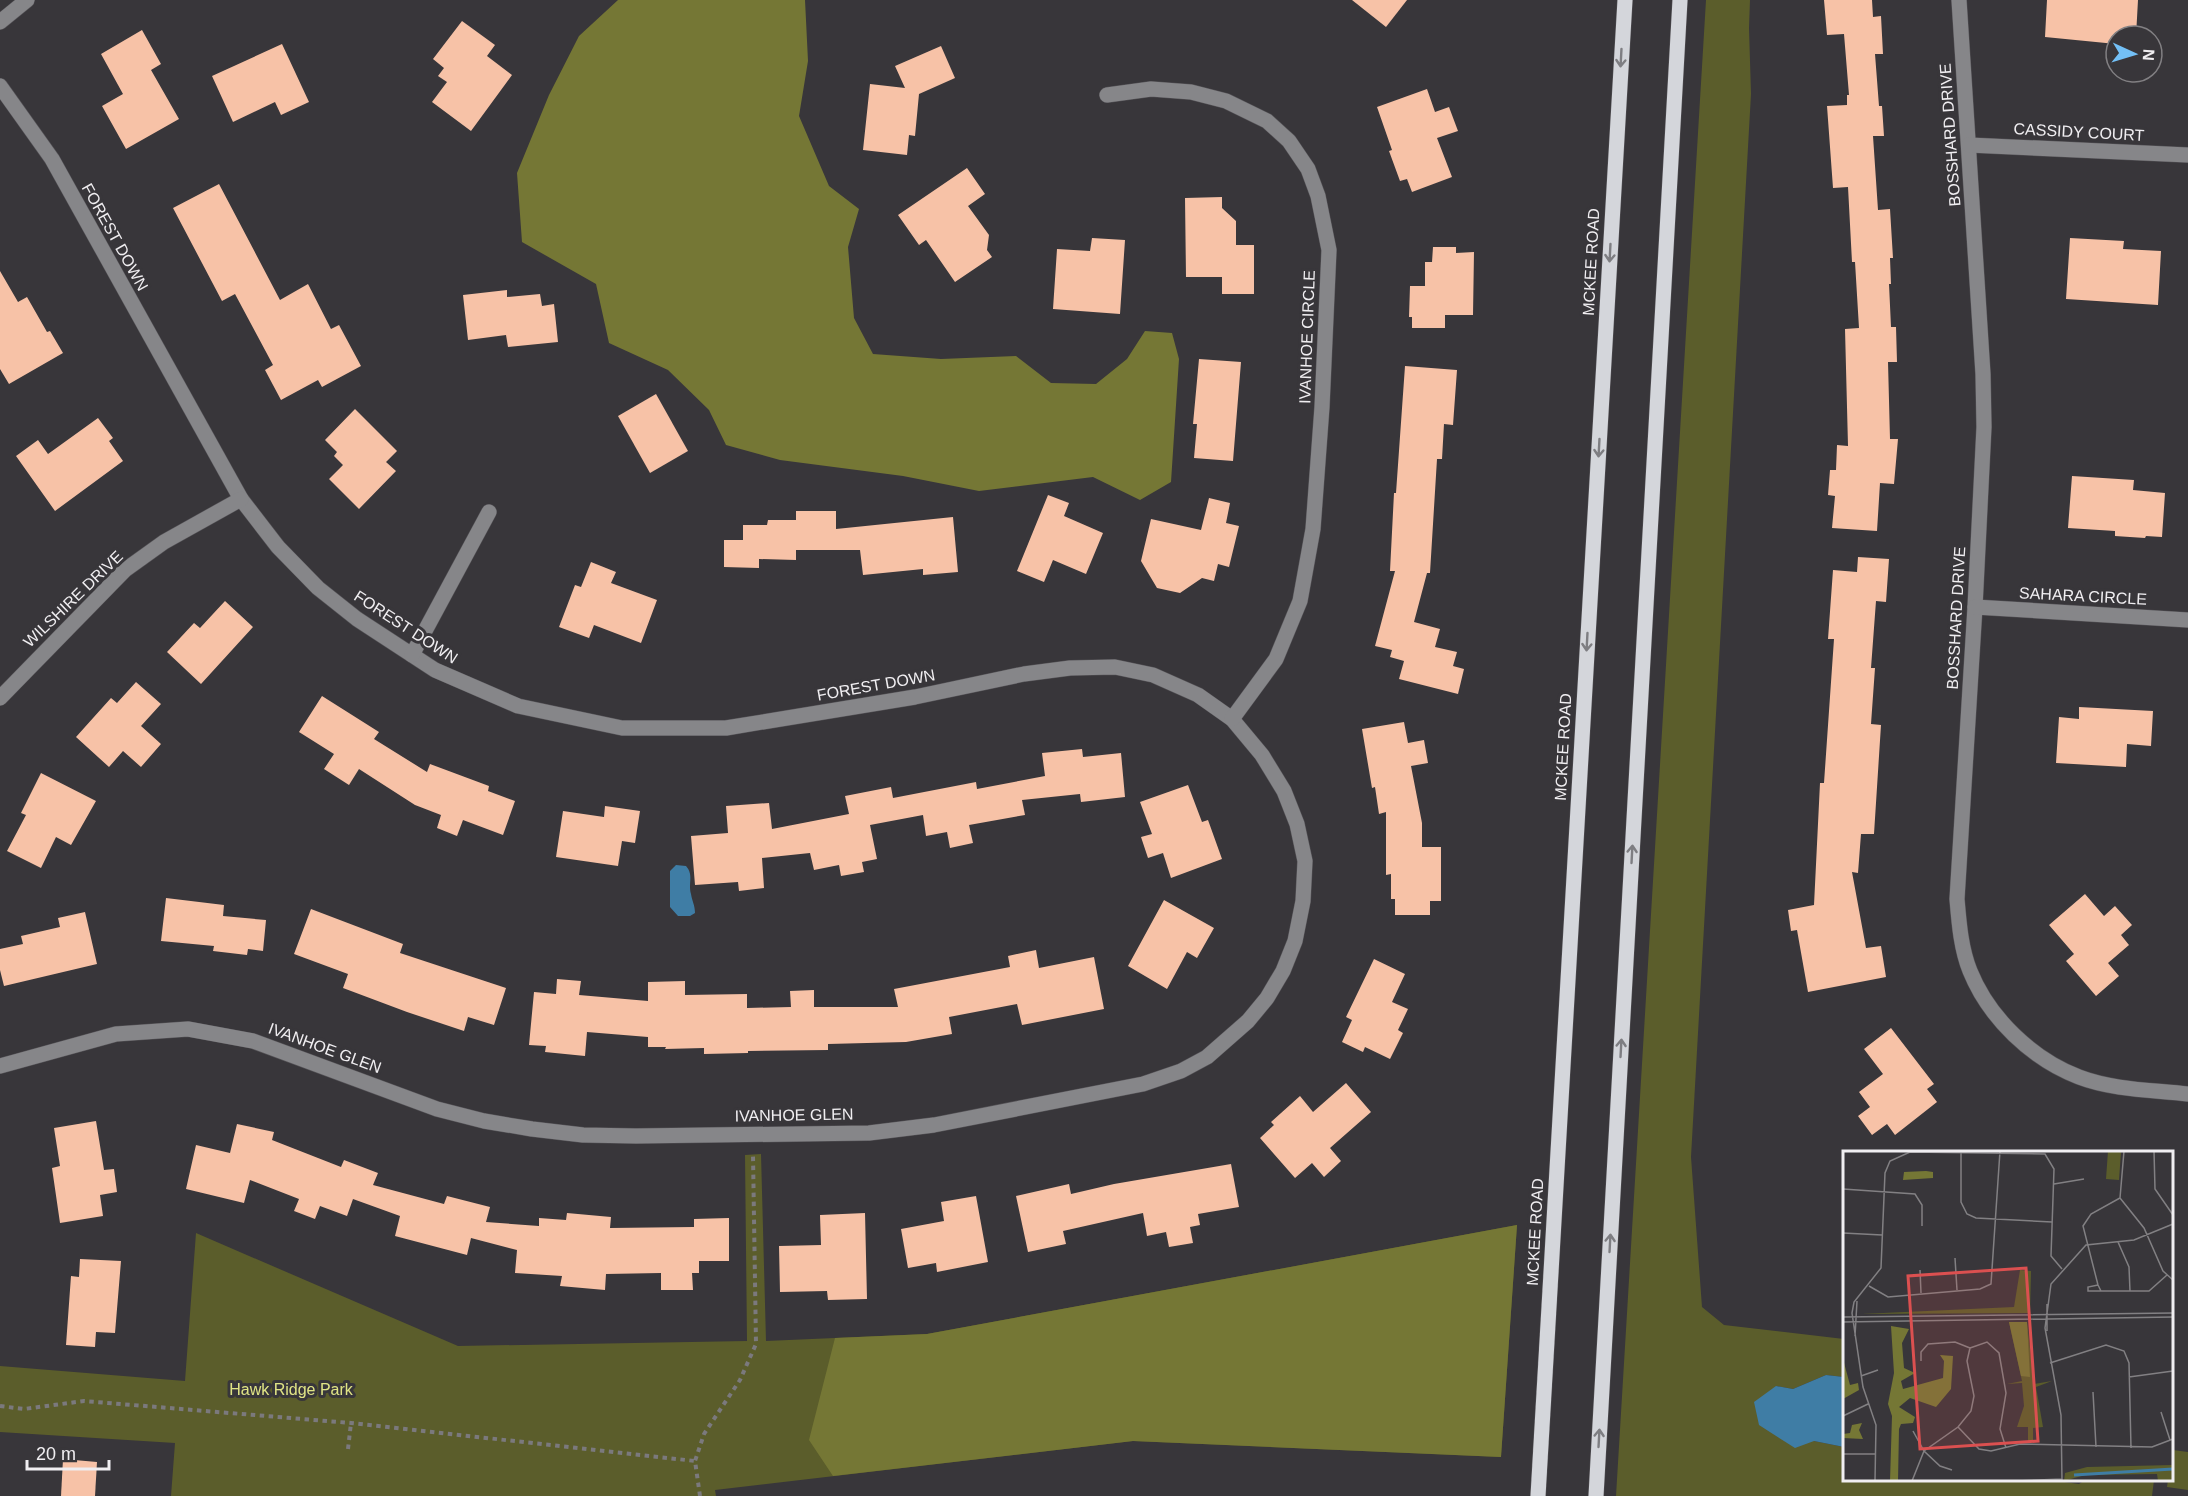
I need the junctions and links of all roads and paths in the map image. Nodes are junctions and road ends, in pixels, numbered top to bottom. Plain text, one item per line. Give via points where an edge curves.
1 (27, 0) edge
2 (1625, 0) edge
3 (1680, 0) edge
4 (1959, 0) edge
5 (0, 22) edge
6 (0, 86) edge
7 (1107, 95) dead end
8 (1969, 145) junction
9 (2188, 155) edge
10 (241, 499) junction
11 (489, 512) dead end
12 (1975, 608) junction
13 (2188, 620) edge
14 (412, 655) junction
15 (0, 698) edge
16 (1232, 719) junction
17 (0, 1066) edge
18 (2188, 1094) edge
19 (753, 1134) junction
20 (0, 1406) edge
21 (351, 1423) junction
22 (348, 1449) dead end
23 (696, 1461) junction
24 (700, 1496) edge
25 (1538, 1496) edge
26 (1596, 1496) edge

1 - 5 street
2 -> 25 main road, MCKEE ROAD
26 -> 3 main road
4 - 8 street, BOSSHARD DRIVE
6 - 10 street, FOREST DOWN via 52,159
7 - 16 street, IVANHOE CIRCLE via 1151,89 1191,92 1226,101 1267,121 1289,141 1308,169 1329,250 1313,529 1300,601 1276,658
8 - 9 street, CASSIDY COURT
8 - 12 street, BOSSHARD DRIVE via 1984,427
10 - 14 street, FOREST DOWN via 278,547 318,588
10 - 15 street, WILSHIRE DRIVE via 164,542 125,570
11 - 14 street
12 - 13 street, SAHARA CIRCLE
12 - 18 street, BOSSHARD DRIVE via 1957,899 1970,970 1986,1004 2019,1040 2054,1065 2107,1085
14 - 16 street, FOREST DOWN via 435,670 518,706 622,728 726,728 915,697 1024,674 1115,667 1153,675 1198,695
16 - 19 street, IVANHOE GLEN via 1262,755 1284,791 1305,861 1303,902 1295,941 1282,971 1267,998 1226,1042 1181,1071 1143,1084 934,1125 868,1132
17 - 19 street, IVANHOE GLEN via 116,1034 188,1029 253,1041 437,1109 484,1121 583,1135
19 - 23 path via 756,1344 740,1380 704,1434
20 - 21 path via 24,1409 84,1401
21 - 22 path
21 - 23 path
23 - 24 path

